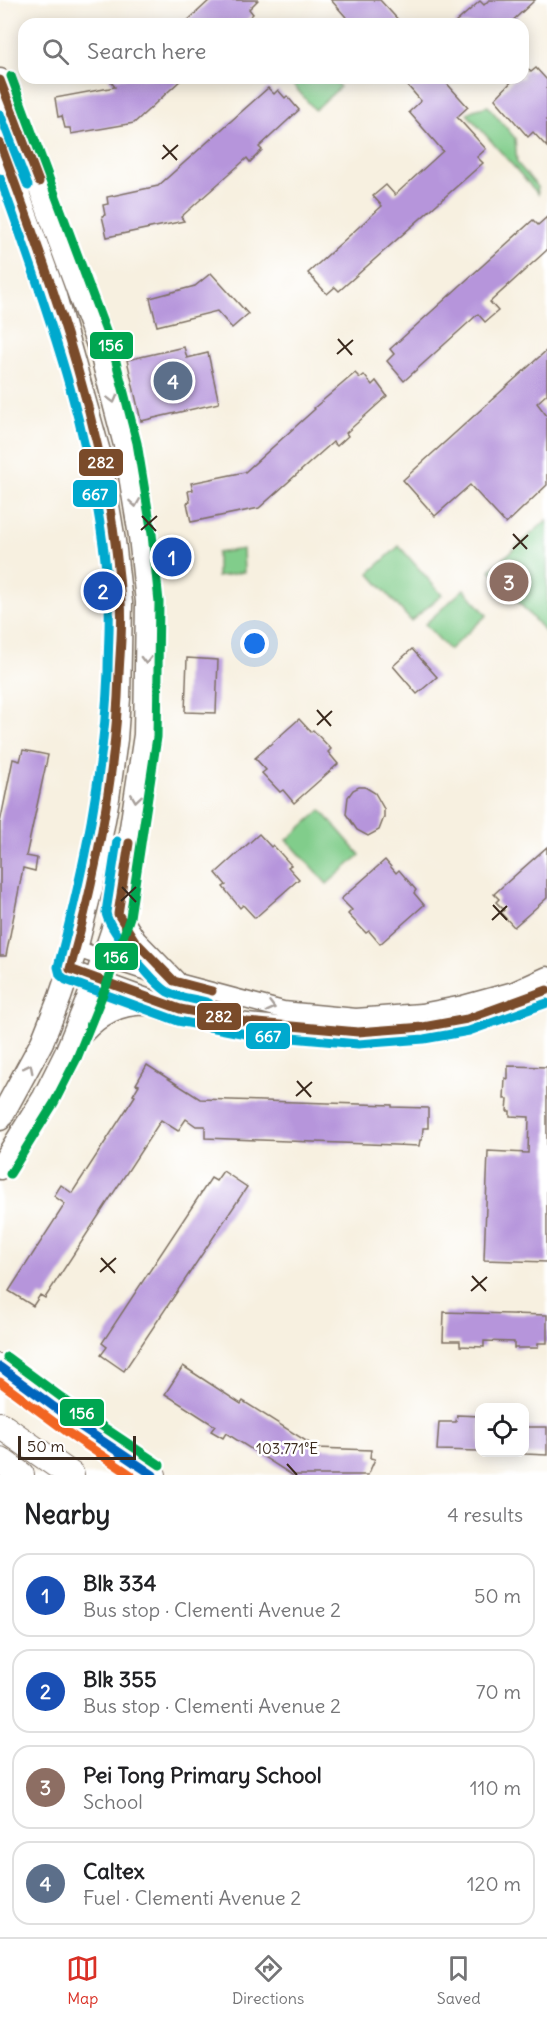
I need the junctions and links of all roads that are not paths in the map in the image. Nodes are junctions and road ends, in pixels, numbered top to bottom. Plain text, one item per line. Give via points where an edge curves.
1 (0, 80) edge
2 (0, 143) edge
3 (101, 836) junction
4 (130, 840) junction
5 (118, 914) junction
6 (73, 959) junction
7 (100, 969) junction
8 (547, 975) edge
9 (174, 981) junction
10 (547, 990) edge
11 (180, 1009) junction
12 (66, 1053) junction
13 (0, 1119) edge
14 (0, 1168) edge
15 (0, 1367) edge
16 (0, 1425) edge
17 (0, 1460) edge
18 (21, 1475) edge
19 (71, 1475) edge
20 (153, 1475) edge

1 -> 4 main road via 101,353 125,445 147,602 144,740
2 - 3 main road via 55,296 99,452 114,541 121,603 119,698
3 - 4 main road via 114,844
3 - 6 main road
4 - 5 main road
5 - 7 main road
5 - 9 main road via 135,941
6 - 7 street
13 -> 6 main road via 42,1042
7 - 9 street
7 - 11 street
7 - 12 main road
9 -> 8 street via 283,1010 356,1017 463,1004 514,990
10 - 11 street via 467,1019 358,1032 247,1022
11 - 12 main road via 136,1004 105,1012
12 - 14 main road
15 - 20 main road
16 - 19 main road
17 - 18 main road

